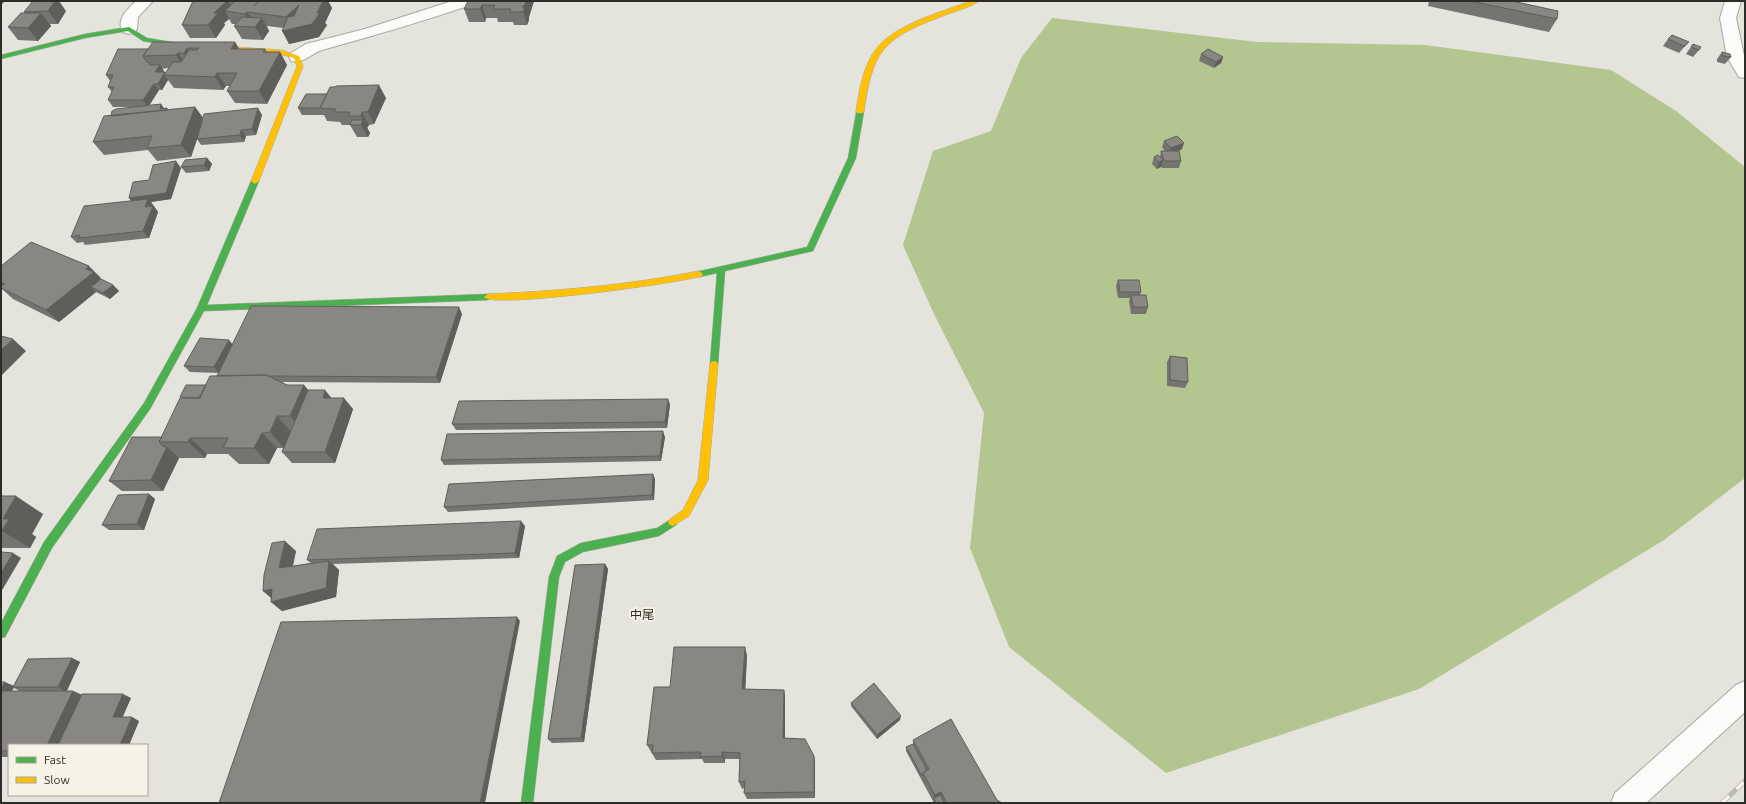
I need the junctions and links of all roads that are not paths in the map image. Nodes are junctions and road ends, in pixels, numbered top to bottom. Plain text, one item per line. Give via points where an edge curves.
1 (145, 1) edge
2 (468, 1) edge
3 (976, 1) edge
4 (1733, 1) edge
5 (129, 29) junction
6 (196, 47) edge
7 (227, 49) edge
8 (1, 57) edge
9 (297, 57) junction
10 (1745, 73) edge
11 (721, 269) junction
12 (200, 308) junction
13 (1, 633) edge
14 (1745, 694) edge
15 (527, 803) edge
16 (1625, 803) edge

1 - 5 street via 130,16
2 - 9 street via 312,48
3 - 11 street via 900,32 880,48 865,78 852,158 810,250
4 - 10 street via 1728,18 1735,57
5 - 6 street via 145,40 172,46
5 - 8 street via 84,36
7 - 9 street via 281,52
9 - 12 street via 300,66 286,103
11 - 12 street via 656,284 572,294
11 - 15 street via 703,480 686,513 659,532 581,548 561,559 554,577
12 - 13 street via 147,406 48,545
14 - 16 street

